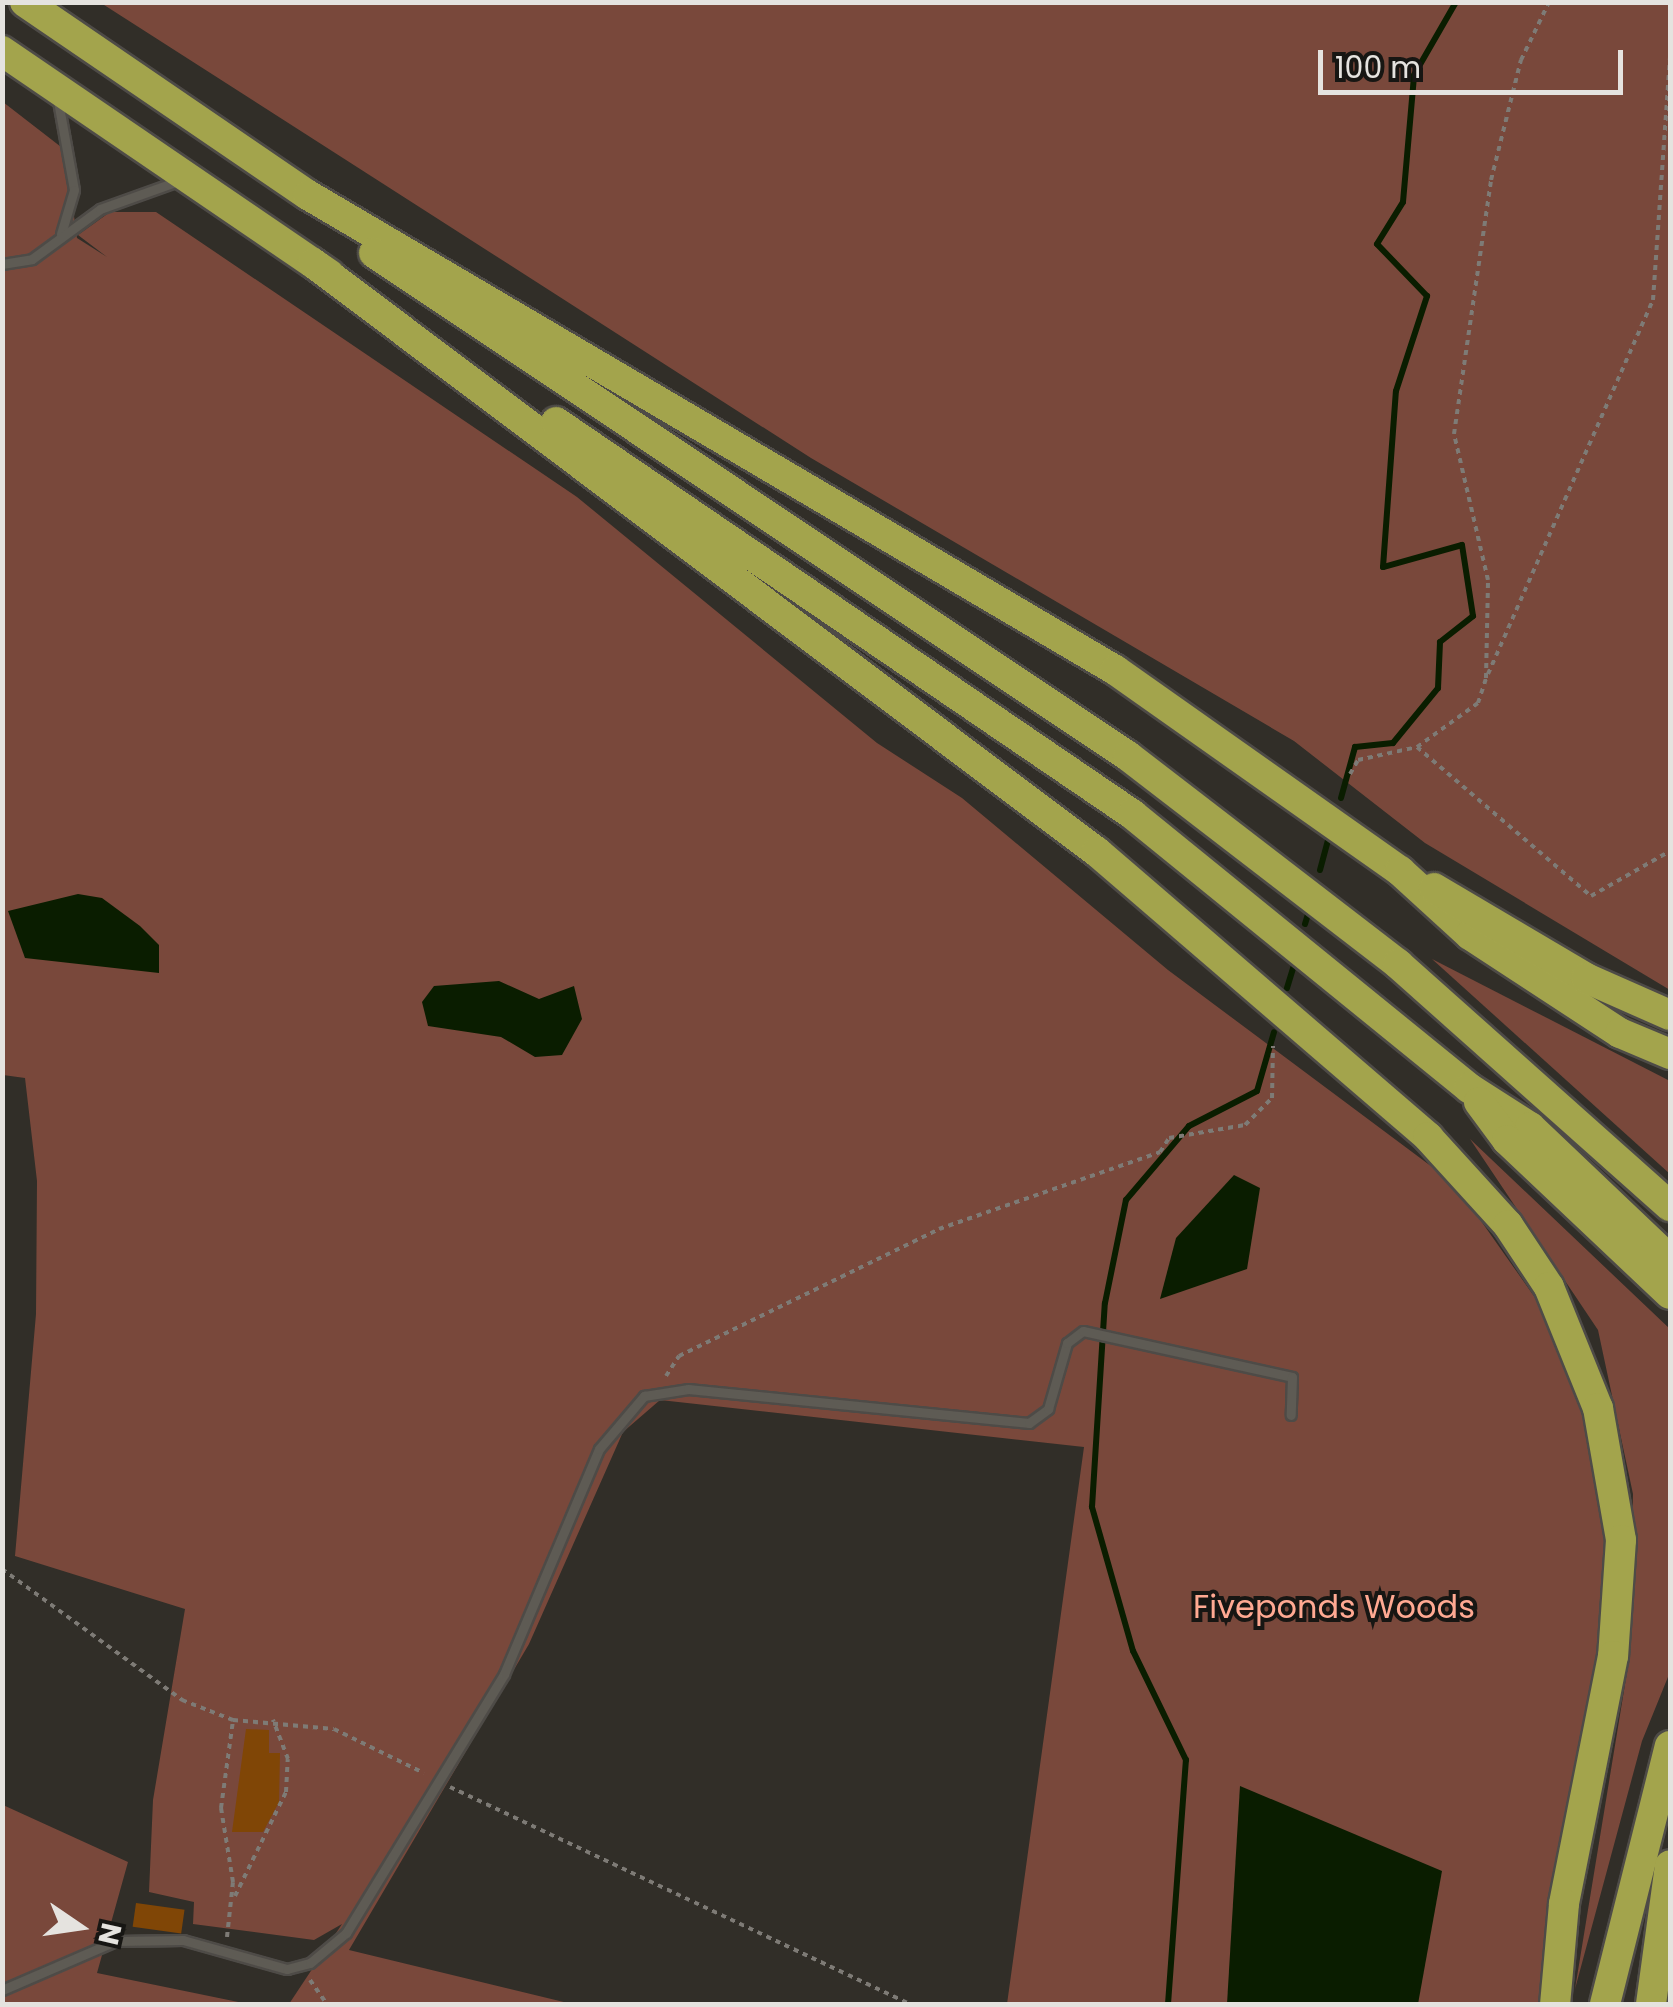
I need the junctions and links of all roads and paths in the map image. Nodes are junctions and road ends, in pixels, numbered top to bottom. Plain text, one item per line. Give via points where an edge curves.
1 (25, 2) edge
2 (1549, 2) edge
3 (2, 52) edge
4 (1670, 57) edge
5 (56, 89) junction
6 (186, 178) junction
7 (308, 196) junction
8 (61, 234) junction
9 (2, 264) edge
10 (313, 264) junction
11 (1486, 678) junction
12 (1417, 746) junction
13 (1350, 774) dead end
14 (1670, 851) edge
15 (1400, 871) junction
16 (1670, 1015) edge
17 (1273, 1046) dead end
18 (1670, 1054) edge
19 (1469, 1088) junction
20 (1670, 1206) edge
21 (1670, 1260) edge
22 (1670, 1294) edge
23 (661, 1390) junction
24 (1291, 1415) dead end
25 (233, 1720) dead end
26 (273, 1720) dead end
27 (1670, 1746) edge
28 (1667, 1878) edge
29 (1631, 1882) junction
30 (233, 1900) junction
31 (222, 1956) junction
32 (300, 1966) junction
33 (2, 1990) edge
34 (327, 2004) edge
35 (1555, 2004) edge
36 (1605, 2004) edge
37 (1650, 2004) edge

1 - 7 highway
2 - 11 path via 1522,60 1491,180 1454,434 1488,580
3 - 5 highway
4 - 11 path via 1653,300
5 - 6 highway
5 - 8 lane via 74,190
6 - 8 lane
6 - 10 highway
7 - 15 highway via 1038,622
7 - 20 highway via 372,251 1142,766 1398,964
8 - 9 lane via 32,258
10 - 19 highway via 1040,747 1286,934
10 - 35 highway via 1097,852 1428,1137 1508,1226 1549,1287 1598,1408 1621,1540 1614,1656 1564,1904
11 - 12 path via 1465,717
12 - 13 path via 1358,760
12 - 14 path via 1590,896
15 - 16 highway via 1586,978
15 - 18 highway via 1515,966
17 - 23 path via 1267,1110 1195,1139 1169,1138 1160,1152 939,1229 779,1302 679,1356
19 - 21 highway via 1530,1126
19 - 22 highway via 1507,1140
23 - 24 lane via 1000,1428 1048,1409 1074,1333 1292,1377
23 - 32 lane via 632,1404 599,1449 504,1674 387,1874 346,1933
25 - 30 path via 221,1808
26 - 30 path via 288,1759 286,1792
27 - 29 highway
28 - 29 lane
28 - 37 highway
29 - 36 highway
30 - 31 path
31 - 32 lane
31 - 33 lane via 183,1940 116,1940
32 - 34 path

